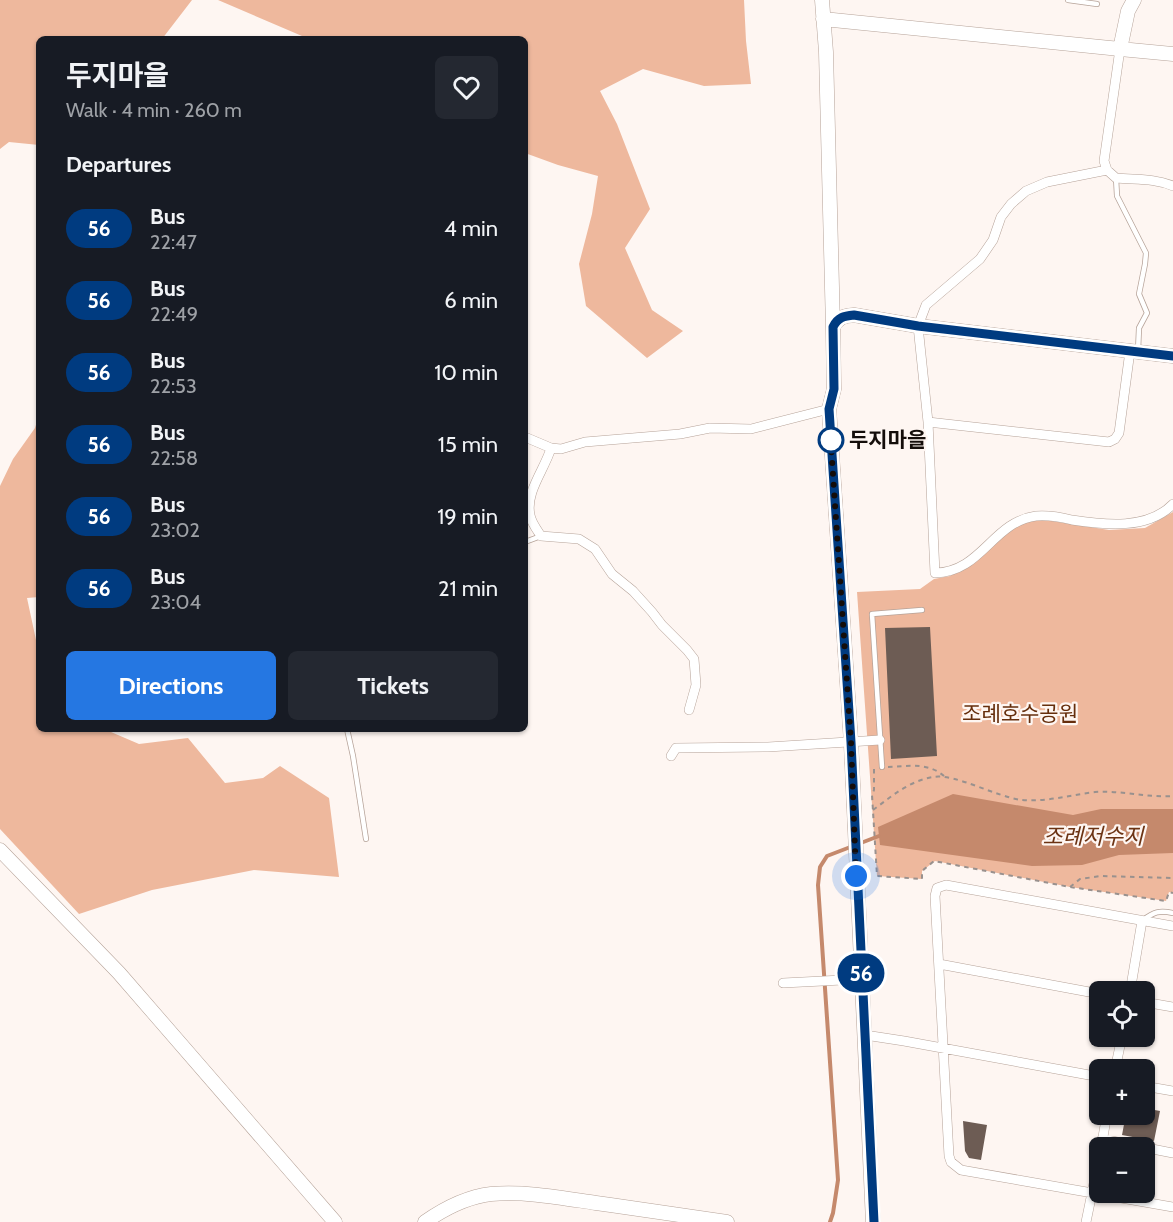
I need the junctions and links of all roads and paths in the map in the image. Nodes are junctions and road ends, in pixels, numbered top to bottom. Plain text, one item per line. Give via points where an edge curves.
1 (822, 0) edge
2 (1068, 0) edge
3 (1134, 0) edge
4 (1097, 4) dead end
5 (823, 20) junction
6 (1120, 49) junction
7 (1173, 54) edge
8 (1107, 170) junction
9 (1116, 178) junction
10 (1173, 186) edge
11 (918, 326) junction
12 (833, 327) junction
13 (1134, 352) junction
14 (1173, 356) edge
15 (829, 409) junction
16 (928, 422) junction
17 (528, 438) edge
18 (551, 448) junction
19 (1173, 504) edge
20 (541, 536) junction
21 (528, 541) edge
22 (922, 610) dead end
23 (688, 710) dead end
24 (348, 732) edge
25 (880, 740) junction
26 (851, 742) junction
27 (671, 756) dead end
28 (882, 768) junction
29 (945, 777) junction
30 (1173, 796) edge
31 (873, 810) junction
32 (366, 839) dead end
33 (0, 850) edge
34 (1173, 878) edge
35 (1070, 887) junction
36 (1173, 893) edge
37 (1173, 913) edge
38 (1142, 921) junction
39 (1173, 926) edge
40 (939, 964) junction
41 (862, 979) junction
42 (1132, 981) edge
43 (783, 983) dead end
44 (1089, 992) edge
45 (1155, 1004) edge
46 (1173, 1007) edge
47 (865, 1035) junction
48 (943, 1048) junction
49 (1089, 1075) edge
50 (1155, 1088) edge
51 (1173, 1091) edge
52 (1155, 1150) edge
53 (1173, 1153) edge
54 (1089, 1191) edge
55 (1090, 1203) edge
56 (1148, 1203) edge
57 (1173, 1208) edge
58 (335, 1222) edge
59 (425, 1222) edge
60 (727, 1222) edge
61 (873, 1222) edge
62 (1086, 1222) edge

1 - 5 street
2 - 4 lane
3 - 6 street
5 - 6 street
5 - 12 street
6 - 7 street
6 - 8 street via 1104,161
8 - 9 street
8 - 11 street via 1047,182 1026,191 1001,217 993,240 980,259 926,305
9 - 10 street via 1161,181
9 - 13 lane via 1117,196 1146,253 1139,294 1147,313
11 - 12 street via 854,315 837,320
11 - 13 street
11 - 16 street
12 - 15 street via 834,389
13 - 14 street
13 - 16 street via 1119,433 1109,442
15 - 18 street via 751,429 710,428
15 - 26 street
16 - 19 street via 935,573 953,571 966,564 1008,526 1022,519 1057,516 1111,524 1135,523
17 - 18 street
18 - 20 street via 531,498 530,515
20 - 21 lane
20 - 23 street via 579,539 595,549 612,574 633,591 687,650 694,659 696,685
22 - 25 lane via 872,614
24 - 32 lane
25 - 26 street
25 - 28 lane
26 - 27 street via 676,748
26 - 41 street
28 - 29 path via 928,766
28 - 31 path via 874,768
29 - 30 path via 1021,800 1095,792
29 - 31 path via 934,776 908,784
31 - 35 path via 877,876 922,879 922,871 934,861
33 - 58 street via 119,972
34 - 35 path via 1101,876 1080,879
35 - 36 path via 1166,901 1169,892
37 - 38 lane via 1153,912
38 - 39 street
38 - 40 street via 942,885 935,896
38 - 42 street
40 - 44 street
40 - 48 street
41 - 43 street
41 - 47 street
45 - 46 street
47 - 48 street
47 - 61 street
48 - 49 street
48 - 54 street via 949,1156 955,1166
50 - 51 street
52 - 53 street
55 - 62 street
56 - 57 street
59 - 60 street via 470,1198 518,1194

